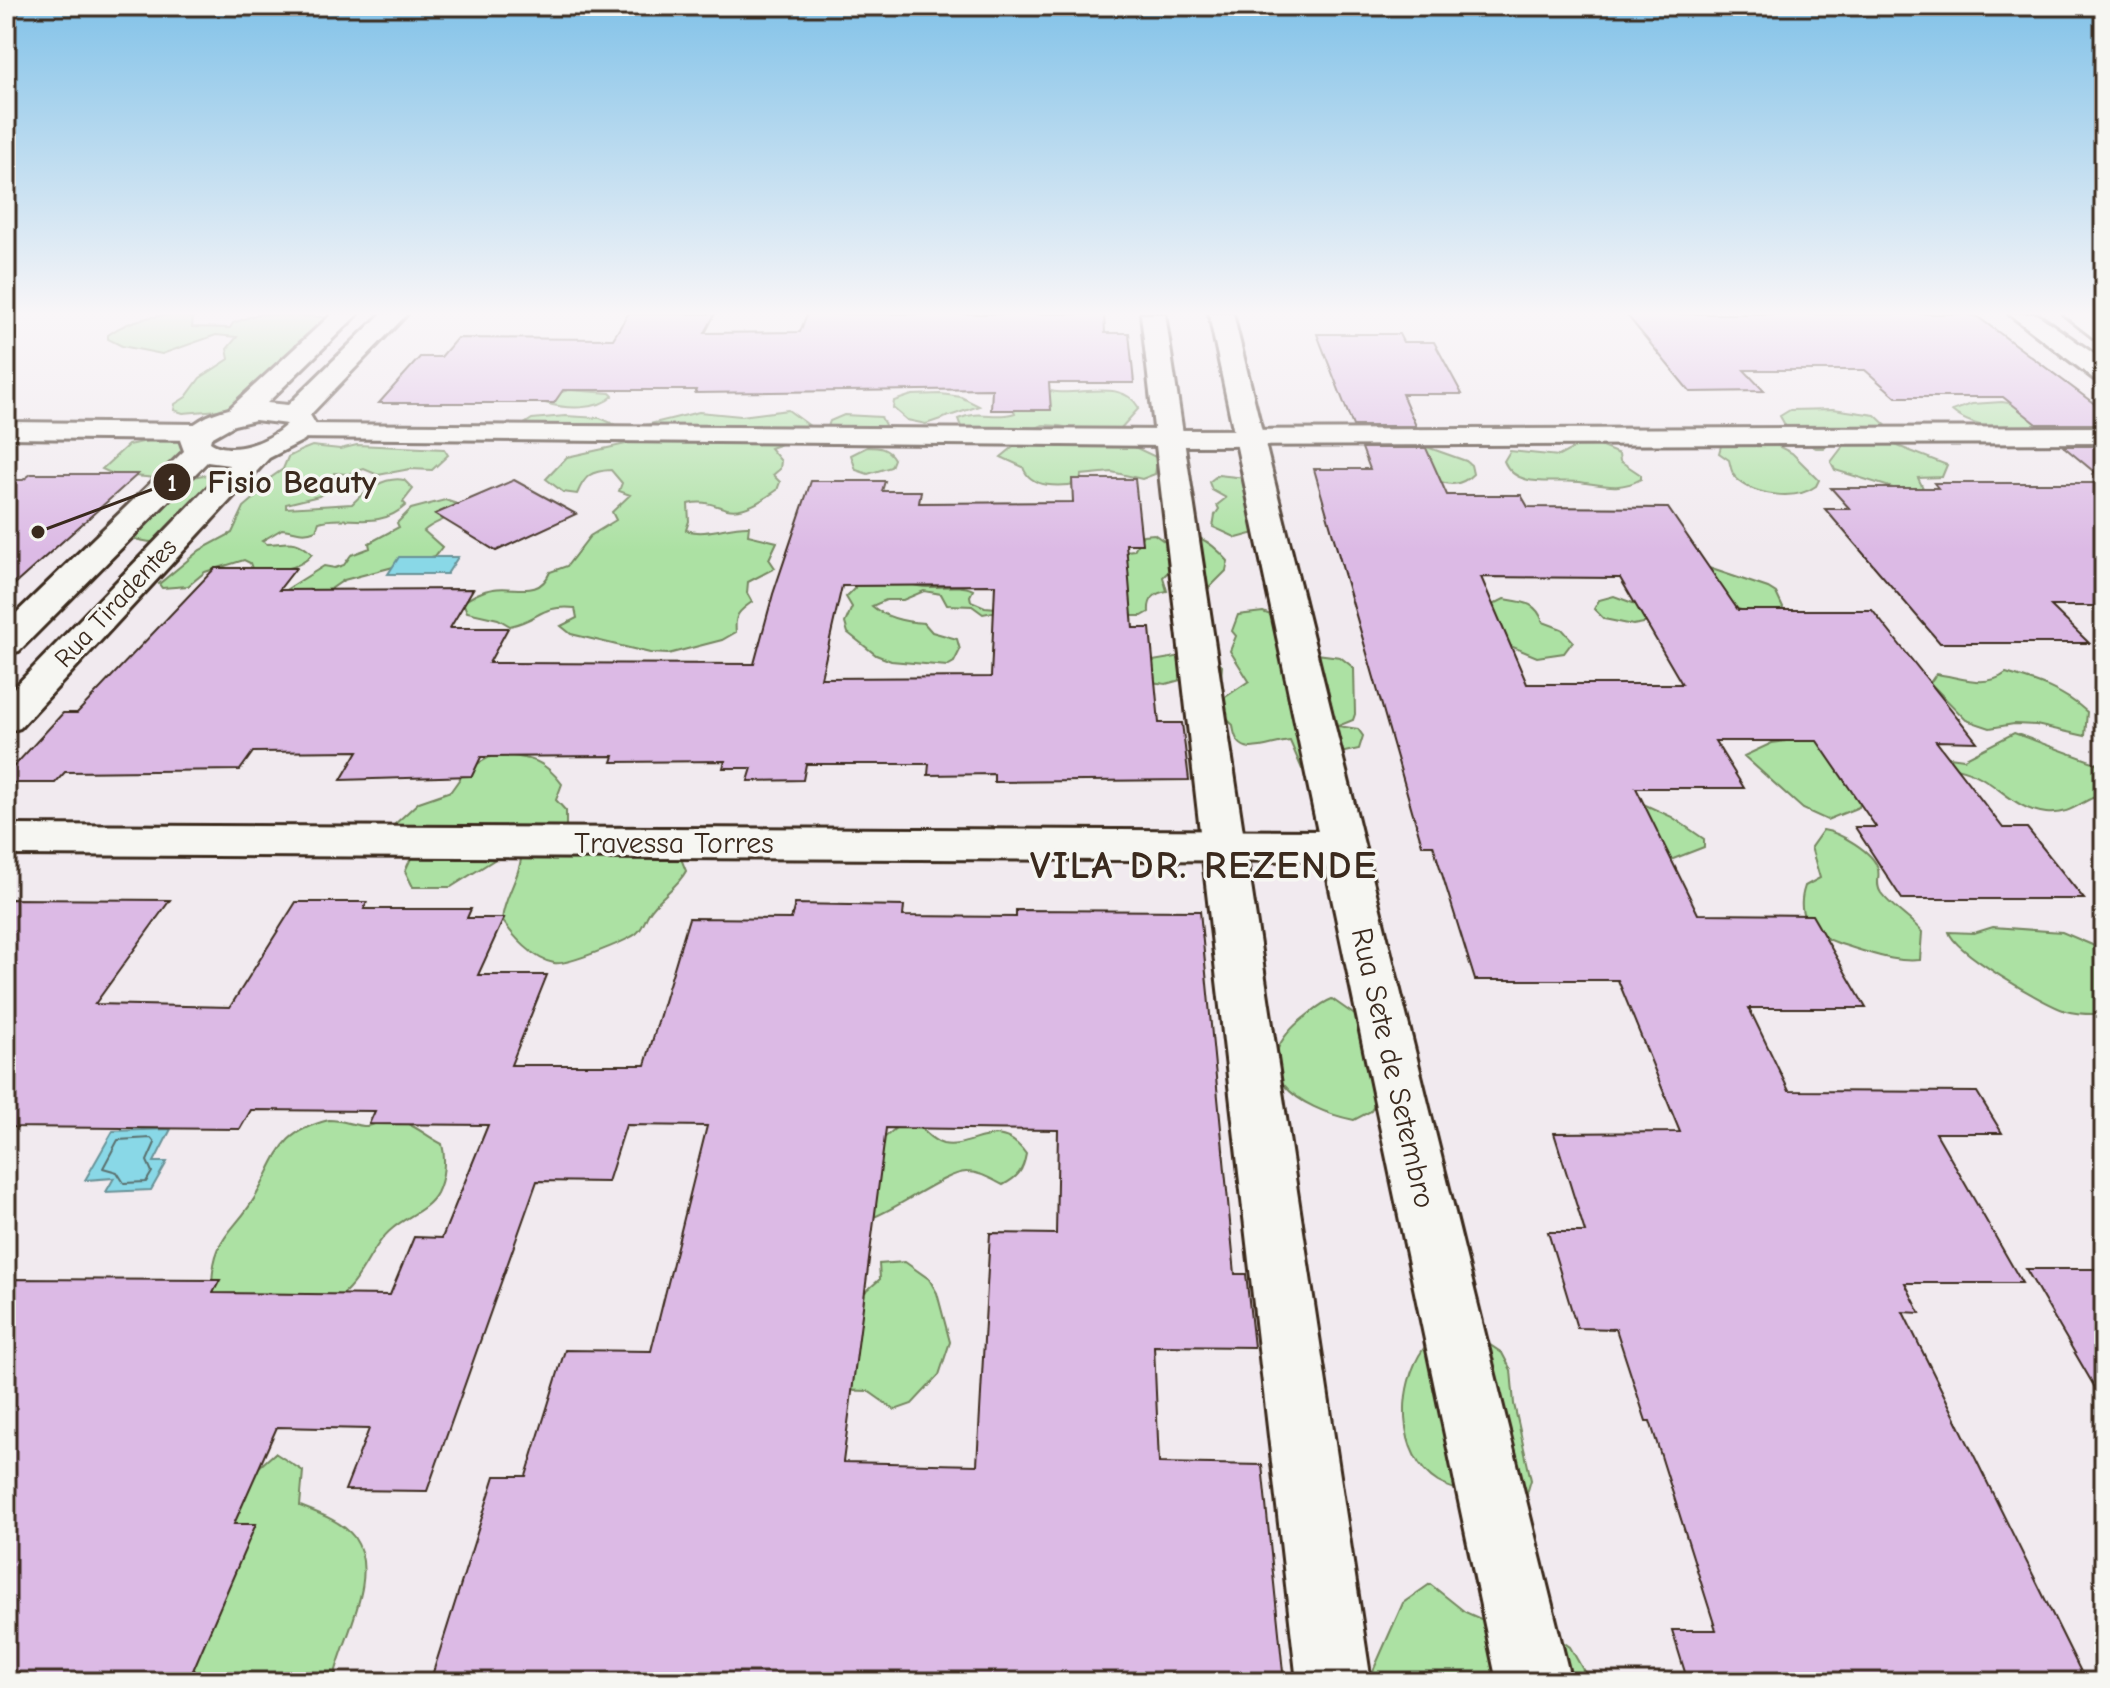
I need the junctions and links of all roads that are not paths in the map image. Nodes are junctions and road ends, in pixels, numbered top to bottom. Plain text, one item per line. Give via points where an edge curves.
1 (263, 393) edge
2 (323, 393) edge
3 (1163, 393) edge
4 (1239, 393) edge
5 (240, 414) junction
6 (296, 423) junction
7 (6, 430) edge
8 (2104, 435) edge
9 (1249, 437) junction
10 (1169, 438) junction
11 (200, 442) junction
12 (259, 451) junction
13 (6, 643) edge
14 (6, 719) edge
15 (6, 840) edge
16 (1223, 845) junction
17 (1342, 846) junction
18 (1334, 1682) edge
19 (1534, 1682) edge

1 - 5 main road
2 - 6 main road
3 - 10 main road
4 - 9 main road, Rua Sete de Setembro
5 - 6 main road via 271,410
5 - 11 main road
6 - 10 street
6 - 12 main road via 275,446
7 - 11 street
8 - 9 street
9 - 10 street
9 - 17 main road, Rua Sete de Setembro
10 - 16 main road
11 - 12 main road via 225,456
11 - 13 main road, Rua Tiradentes
12 - 14 main road, Rua Tiradentes
15 - 16 street, Travessa Torres
16 - 17 street, Travessa Torres
16 - 18 main road
17 - 19 main road, Rua Sete de Setembro

